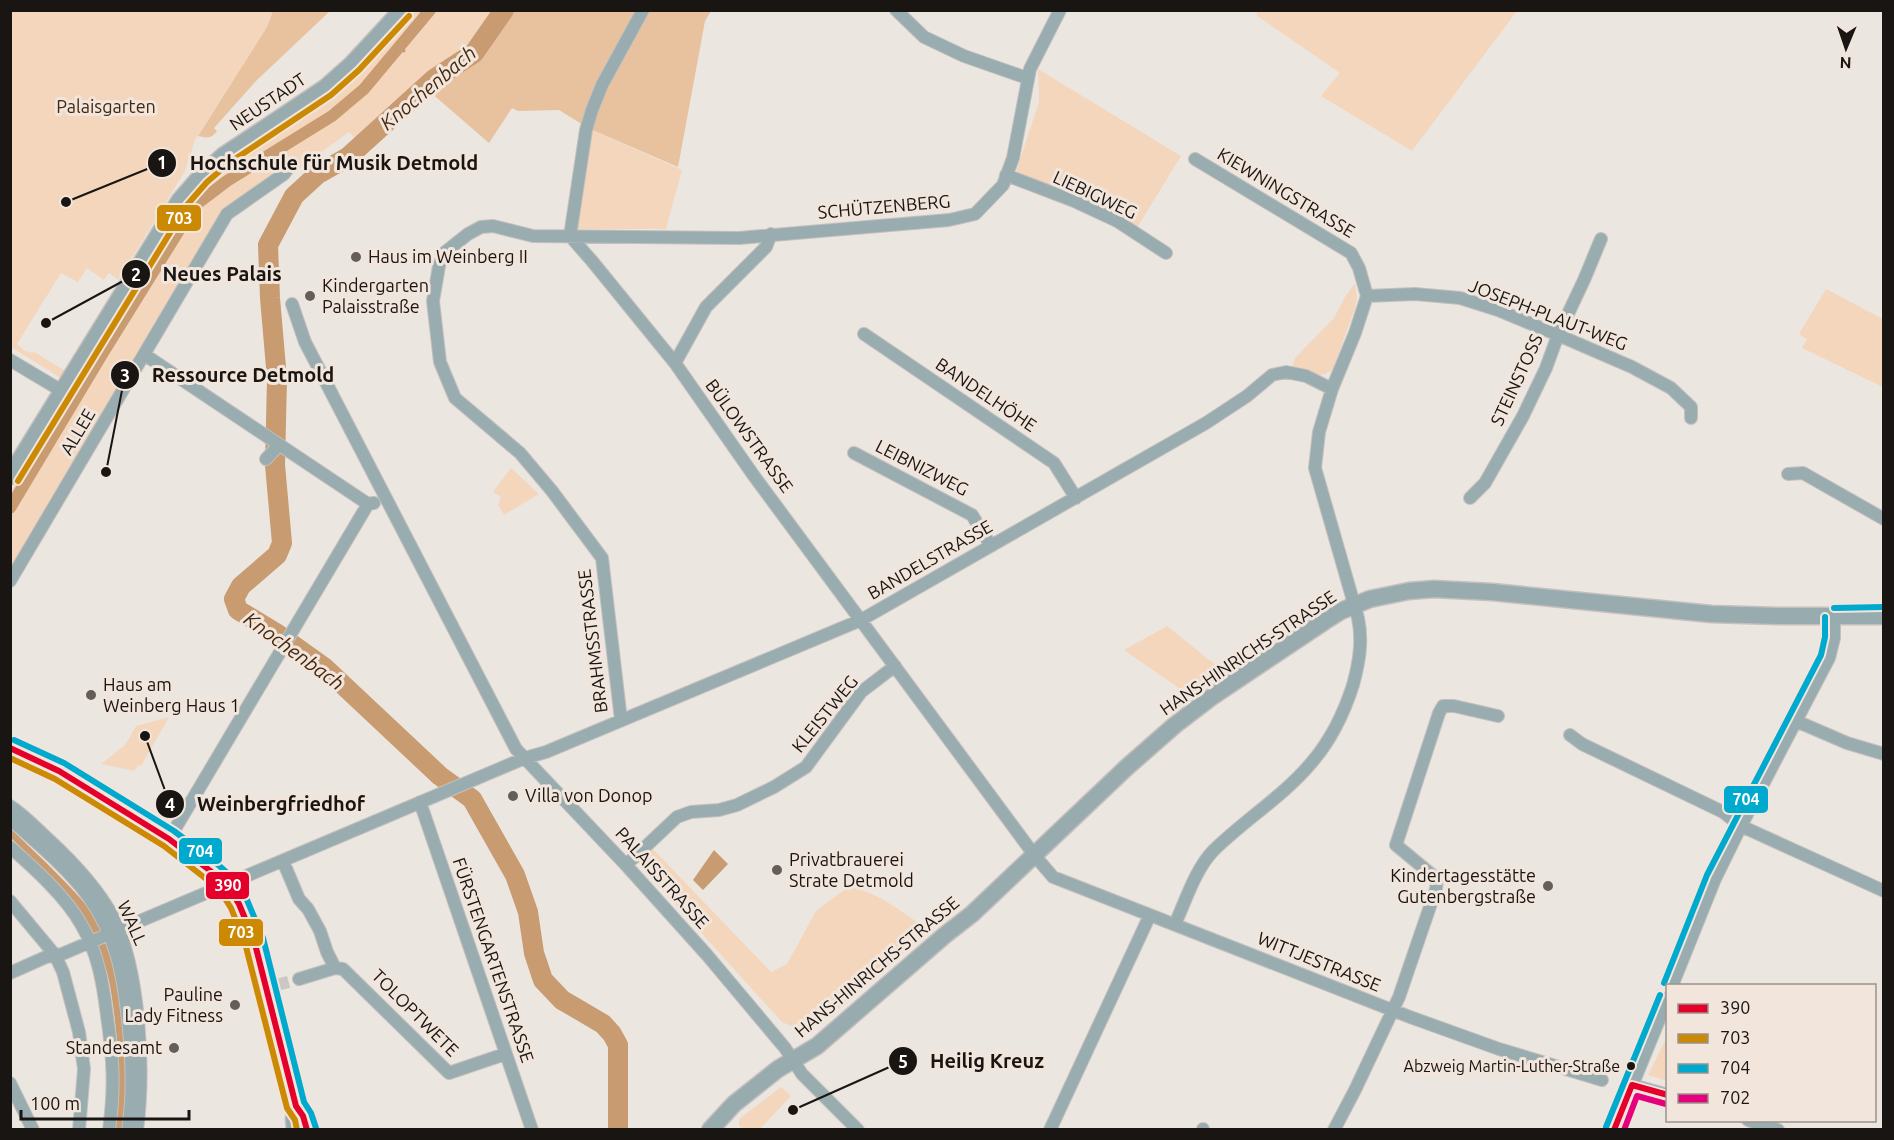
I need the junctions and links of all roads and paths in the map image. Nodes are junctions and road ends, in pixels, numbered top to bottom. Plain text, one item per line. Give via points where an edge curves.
1 (402, 10) edge
2 (643, 10) edge
3 (896, 10) edge
4 (1060, 10) edge
5 (1027, 78) junction
6 (1195, 159) dead end
7 (290, 167) dead end
8 (1006, 175) junction
9 (771, 234) junction
10 (570, 236) junction
11 (1601, 239) dead end
12 (1166, 253) dead end
13 (1367, 296) junction
14 (292, 304) dead end
15 (864, 334) dead end
16 (1558, 334) junction
17 (145, 355) junction
18 (10, 360) edge
19 (675, 363) junction
20 (1332, 389) junction
21 (62, 391) junction
22 (1691, 418) dead end
23 (280, 446) junction
24 (854, 453) dead end
25 (266, 459) dead end
26 (1788, 474) dead end
27 (10, 476) edge
28 (1076, 498) junction
29 (1470, 498) dead end
30 (386, 500) junction
31 (368, 504) junction
32 (1884, 519) edge
33 (991, 546) junction
34 (10, 581) edge
35 (1354, 605) junction
36 (1884, 616) edge
37 (1834, 617) junction
38 (861, 620) junction
39 (896, 666) junction
40 (1498, 716) dead end
41 (621, 720) junction
42 (1796, 721) junction
43 (1570, 735) dead end
44 (10, 748) edge
45 (1884, 754) edge
46 (525, 758) junction
47 (420, 802) junction
48 (10, 806) edge
49 (10, 819) edge
50 (1741, 826) junction
51 (169, 839) junction
52 (10, 847) edge
53 (1035, 856) junction
54 (283, 861) junction
55 (626, 865) junction
56 (226, 883) junction
57 (1884, 891) edge
58 (10, 902) edge
59 (1150, 915) junction
60 (1175, 924) junction
61 (103, 936) junction
62 (55, 955) junction
63 (335, 968) junction
64 (10, 973) edge
65 (299, 979) tunnel mouth
66 (1673, 984) edge
67 (1666, 1003) edge
68 (1393, 1010) junction
69 (505, 1054) junction
70 (792, 1060) junction
71 (1602, 1080) dead end
72 (10, 1083) edge
73 (1632, 1085) junction
74 (136, 1092) junction
75 (1666, 1094) edge
76 (296, 1106) junction
77 (1755, 1122) edge
78 (33, 1130) edge
79 (79, 1130) edge
80 (109, 1130) edge
81 (128, 1130) edge
82 (137, 1130) edge
83 (295, 1130) edge
84 (307, 1130) edge
85 (532, 1130) edge
86 (710, 1130) edge
87 (858, 1130) edge
88 (1050, 1130) edge
89 (1334, 1130) edge
90 (1614, 1130) edge
91 (1778, 1130) edge

1 - 21 main road, NEUSTADT via 325,88 223,156 194,184 164,225
2 - 10 street via 592,110
3 - 5 street via 924,37
4 - 5 street, SCHÜTZENBERG
5 - 8 street, SCHÜTZENBERG via 1013,158
6 - 13 street, KIEWNINGSTRASSE via 1351,253
7 - 17 street, ALLEE via 227,214
8 - 9 street, SCHÜTZENBERG via 1003,185 986,205 961,218
8 - 12 street, LIEBIGWEG via 1117,221
9 - 10 street, SCHÜTZENBERG via 739,238
9 - 19 street via 766,248 706,307
10 - 19 street, BÜLOWSTRASSE
10 - 41 street, BRAHMSSTRASSE via 533,236 493,226 468,234 444,253 434,311 440,362 455,398 520,453 602,558
11 - 16 street, STEINSTOSS
13 - 16 street, JOSEPH-PLAUT-WEG via 1415,294 1460,298
13 - 20 street
14 - 30 street, PALAISSTRASSE via 305,342
15 - 28 street, BANDELHÖHE via 1054,463
16 - 22 street, JOSEPH-PLAUT-WEG via 1671,388 1691,407
16 - 29 street, STEINSTOSS via 1523,416 1485,483
17 - 23 street
17 - 34 street, ALLEE
18 - 21 street
19 - 38 street, BÜLOWSTRASSE
20 - 28 street, BANDELSTRASSE via 1306,376 1286,372 1272,375 1206,423
20 - 35 street via 1319,432 1315,468
21 - 27 main road, NEUSTADT
23 - 25 street
23 - 31 street
24 - 33 street, LEIBNIZWEG via 972,515
26 - 32 street via 1803,473
28 - 33 street, BANDELSTRASSE
30 - 31 street
30 - 46 street, PALAISSTRASSE via 516,749
31 - 51 street
33 - 38 street, BANDELSTRASSE
35 - 37 main road, HANS-HINRICHS-STRASSE via 1434,589 1710,614
35 - 53 main road, HANS-HINRICHS-STRASSE via 1311,630 1175,725
35 - 60 street via 1361,630 1358,668 1330,737 1293,782 1212,852
36 - 37 main road, HANS-HINRICHS-STRASSE
37 - 42 street via 1833,649
38 - 39 street, BÜLOWSTRASSE
38 - 41 street, BANDELSTRASSE
39 - 53 street, BÜLOWSTRASSE
39 - 55 street, KLEISTWEG via 861,692 806,766 737,805 677,817
40 - 68 street via 1454,706 1443,706 1439,713 1396,845 1437,879
41 - 46 street, BANDELSTRASSE
42 - 45 street
42 - 50 street
43 - 50 street via 1723,812
44 - 51 main road via 59,771
46 - 47 street, BANDELSTRASSE
46 - 55 street, PALAISSTRASSE
47 - 54 street, BANDELSTRASSE
47 - 69 street, FÜRSTENGARTENSTRASSE
48 - 61 street, WALL via 70,860 97,892 113,917
49 - 61 street, WALL via 74,878 99,912
50 - 57 street
50 - 66 street
51 - 56 main road
52 - 61 street via 64,899 81,924
53 - 59 street, WITTJESTRASSE via 1053,877
53 - 70 main road, HANS-HINRICHS-STRASSE via 817,1047
54 - 56 street, BANDELSTRASSE
54 - 63 street
55 - 70 street, PALAISSTRASSE via 714,963
56 - 61 street, BANDELSTRASSE
56 - 76 main road via 247,922 272,987
58 - 62 street
59 - 60 street, WITTJESTRASSE
59 - 88 street
60 - 68 street, WITTJESTRASSE
61 - 62 street, BANDELSTRASSE
61 - 74 street, WALL via 131,970 141,1071
61 - 80 street via 101,974 113,1066
62 - 64 street, BANDELSTRASSE
62 - 79 street via 79,1032 84,1070
63 - 65 street
63 - 69 street, TOLOPTWETE via 348,973 449,1073
67 - 73 street
68 - 71 street, WITTJESTRASSE via 1499,1049
68 - 89 street
69 - 85 street, FÜRSTENGARTENSTRASSE
70 - 86 main road, HANS-HINRICHS-STRASSE via 734,1104
70 - 87 street, PALAISSTRASSE
72 - 78 street
73 - 75 street
73 - 90 street
74 - 81 street, WALL
74 - 82 street, WALL
76 - 83 main road
76 - 84 main road
77 - 91 street

